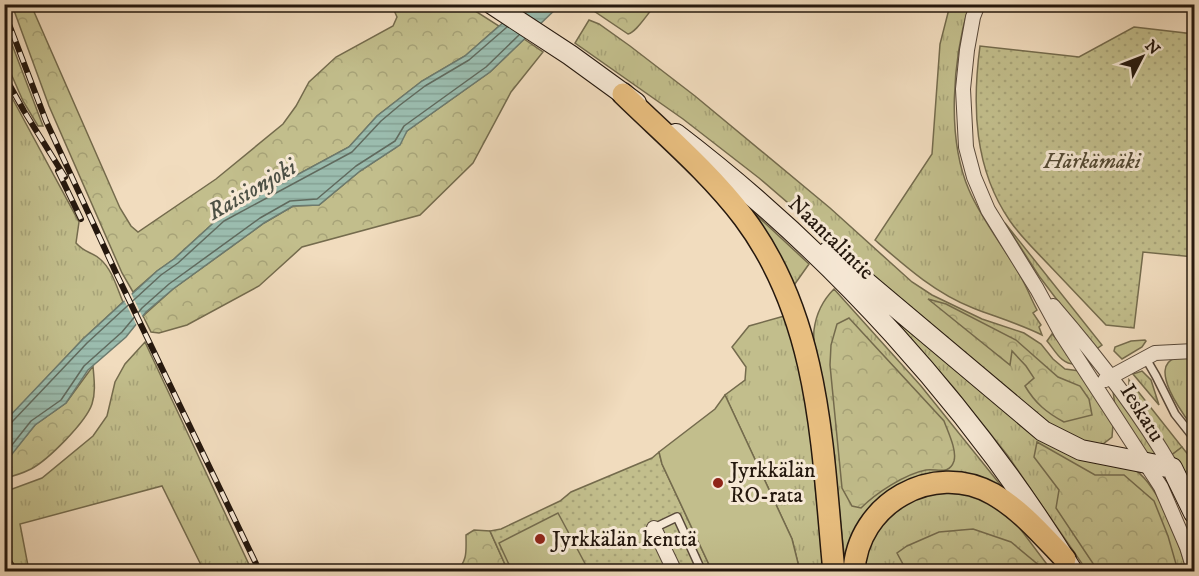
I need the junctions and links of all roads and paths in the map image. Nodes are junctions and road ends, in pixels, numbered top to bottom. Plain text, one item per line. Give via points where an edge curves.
1 (492, 4) edge
2 (978, 4) edge
3 (623, 94) junction
4 (739, 184) junction
5 (1037, 289) junction
6 (1194, 351) edge
7 (1144, 357) junction
8 (1111, 376) junction
9 (1096, 385) junction
10 (1194, 438) edge
11 (1145, 463) junction
12 (1172, 468) junction
13 (1194, 513) edge
14 (654, 528) joint
15 (1069, 565) edge
16 (1194, 570) edge
17 (675, 572) edge
18 (702, 572) edge
19 (834, 572) edge
20 (854, 572) edge

1 - 3 main road, Naantalintie
2 - 5 street, Ieskatu via 963,89 966,147 988,210
3 - 4 main road, Naantalintie
3 - 19 main road via 731,202 783,285 798,321 812,380
4 - 11 main road via 836,257 1043,431 1081,450
4 - 15 main road, Naantalintie via 850,288 914,358 985,446
5 - 8 street, Ieskatu
5 - 9 street, Ieskatu
6 - 7 street
7 - 8 street
7 - 10 lane via 1175,414
8 - 9 street
8 - 12 street, Ieskatu
9 - 11 street, Ieskatu
11 - 12 main road
11 - 16 street, Ieskatu via 1171,508
12 - 13 main road, Ieskatu
14 - 17 street
14 - 18 lane via 676,517
15 - 20 main road via 1023,517 992,494 964,484 932,483 900,495 878,512 863,535

